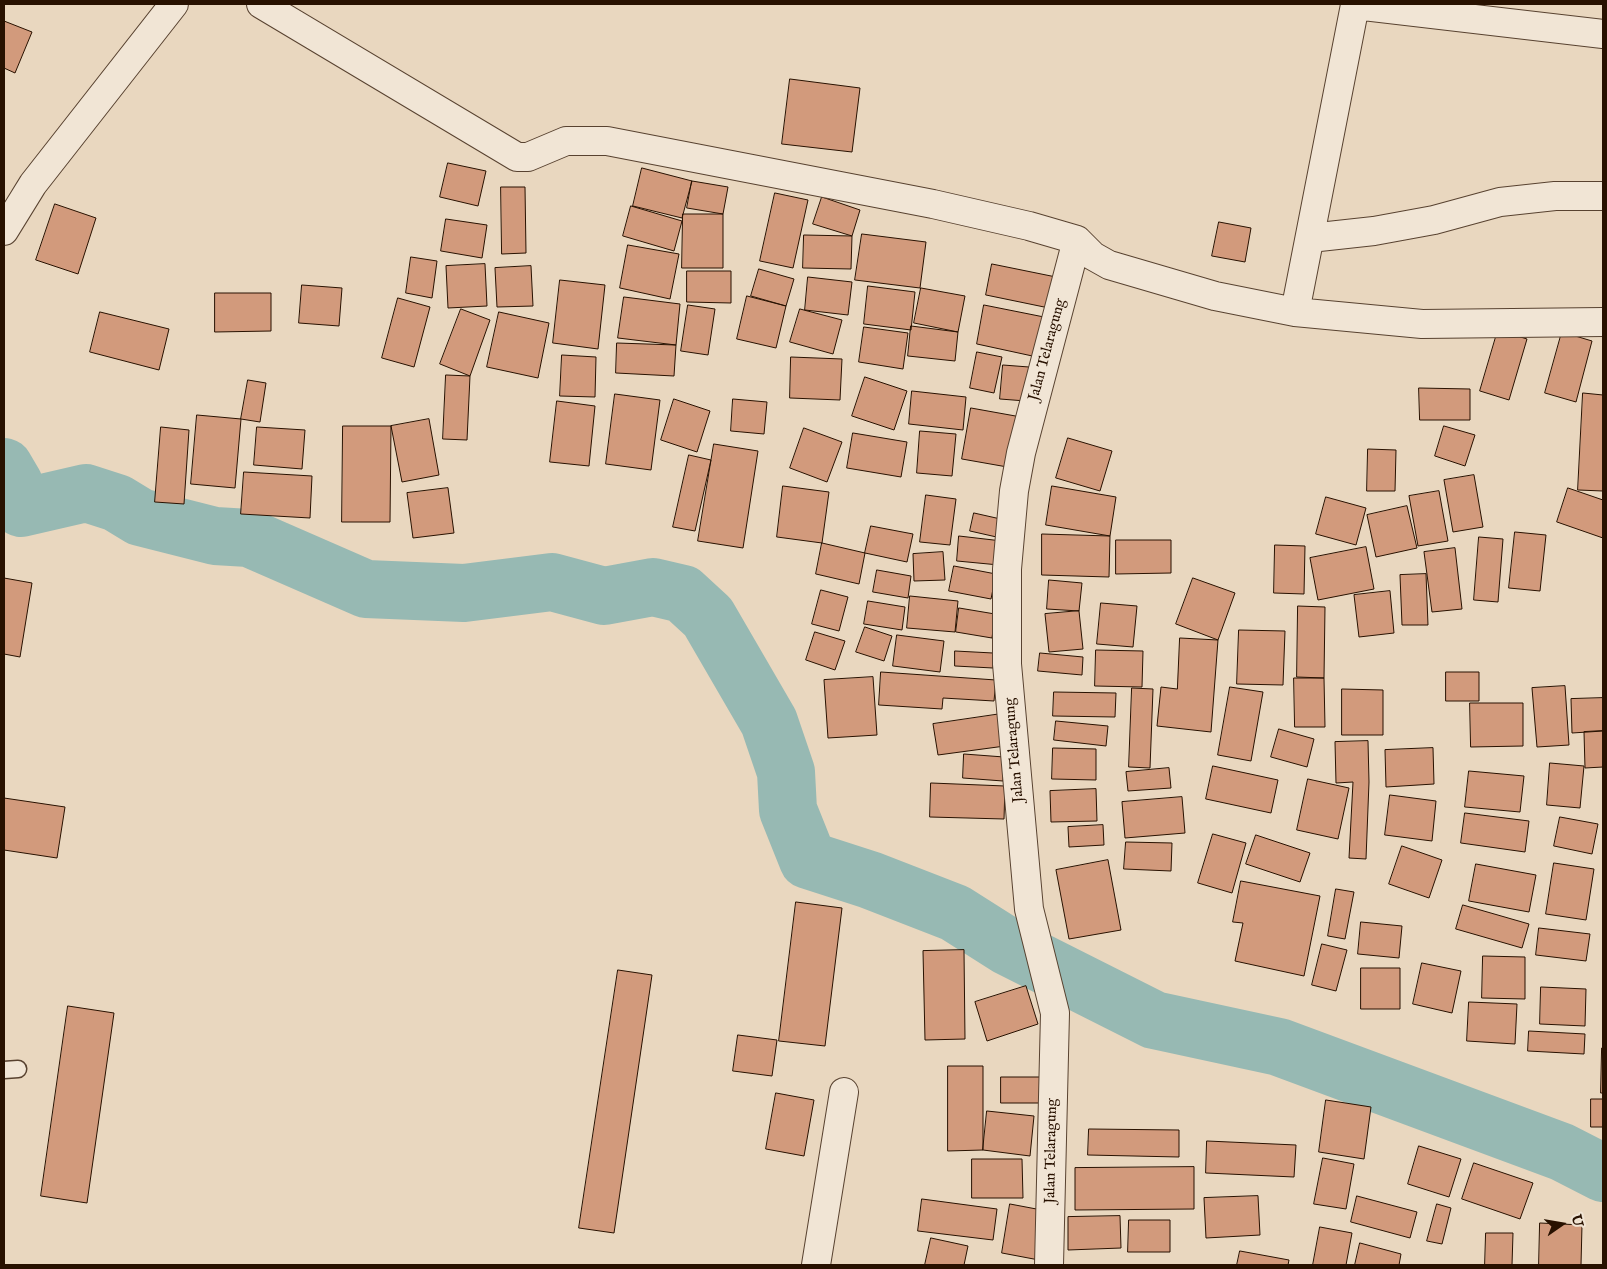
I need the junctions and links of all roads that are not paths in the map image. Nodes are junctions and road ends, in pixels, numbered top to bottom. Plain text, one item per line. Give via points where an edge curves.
1 (174, 4) edge
2 (261, 4) edge
3 (1350, 4) edge
4 (1603, 34) edge
5 (1603, 196) edge
6 (4, 231) edge
7 (1310, 238) junction
8 (1077, 240) junction
9 (1294, 312) junction
10 (1603, 322) edge
11 (844, 1092) dead end
12 (816, 1265) edge
13 (1049, 1265) edge

1 - 6 street via 32,184
2 - 8 street via 517,157 528,157 566,141 607,141 933,204
3 - 4 street
3 - 7 street
5 - 7 street via 1555,196 1500,202 1434,220
7 - 9 street
8 - 9 street via 1093,256 1109,265 1215,296
8 - 13 street, Jalan Telaragung via 1021,454 1006,570 1007,664 1029,909 1055,1013
9 - 10 street via 1422,324
11 - 12 street

